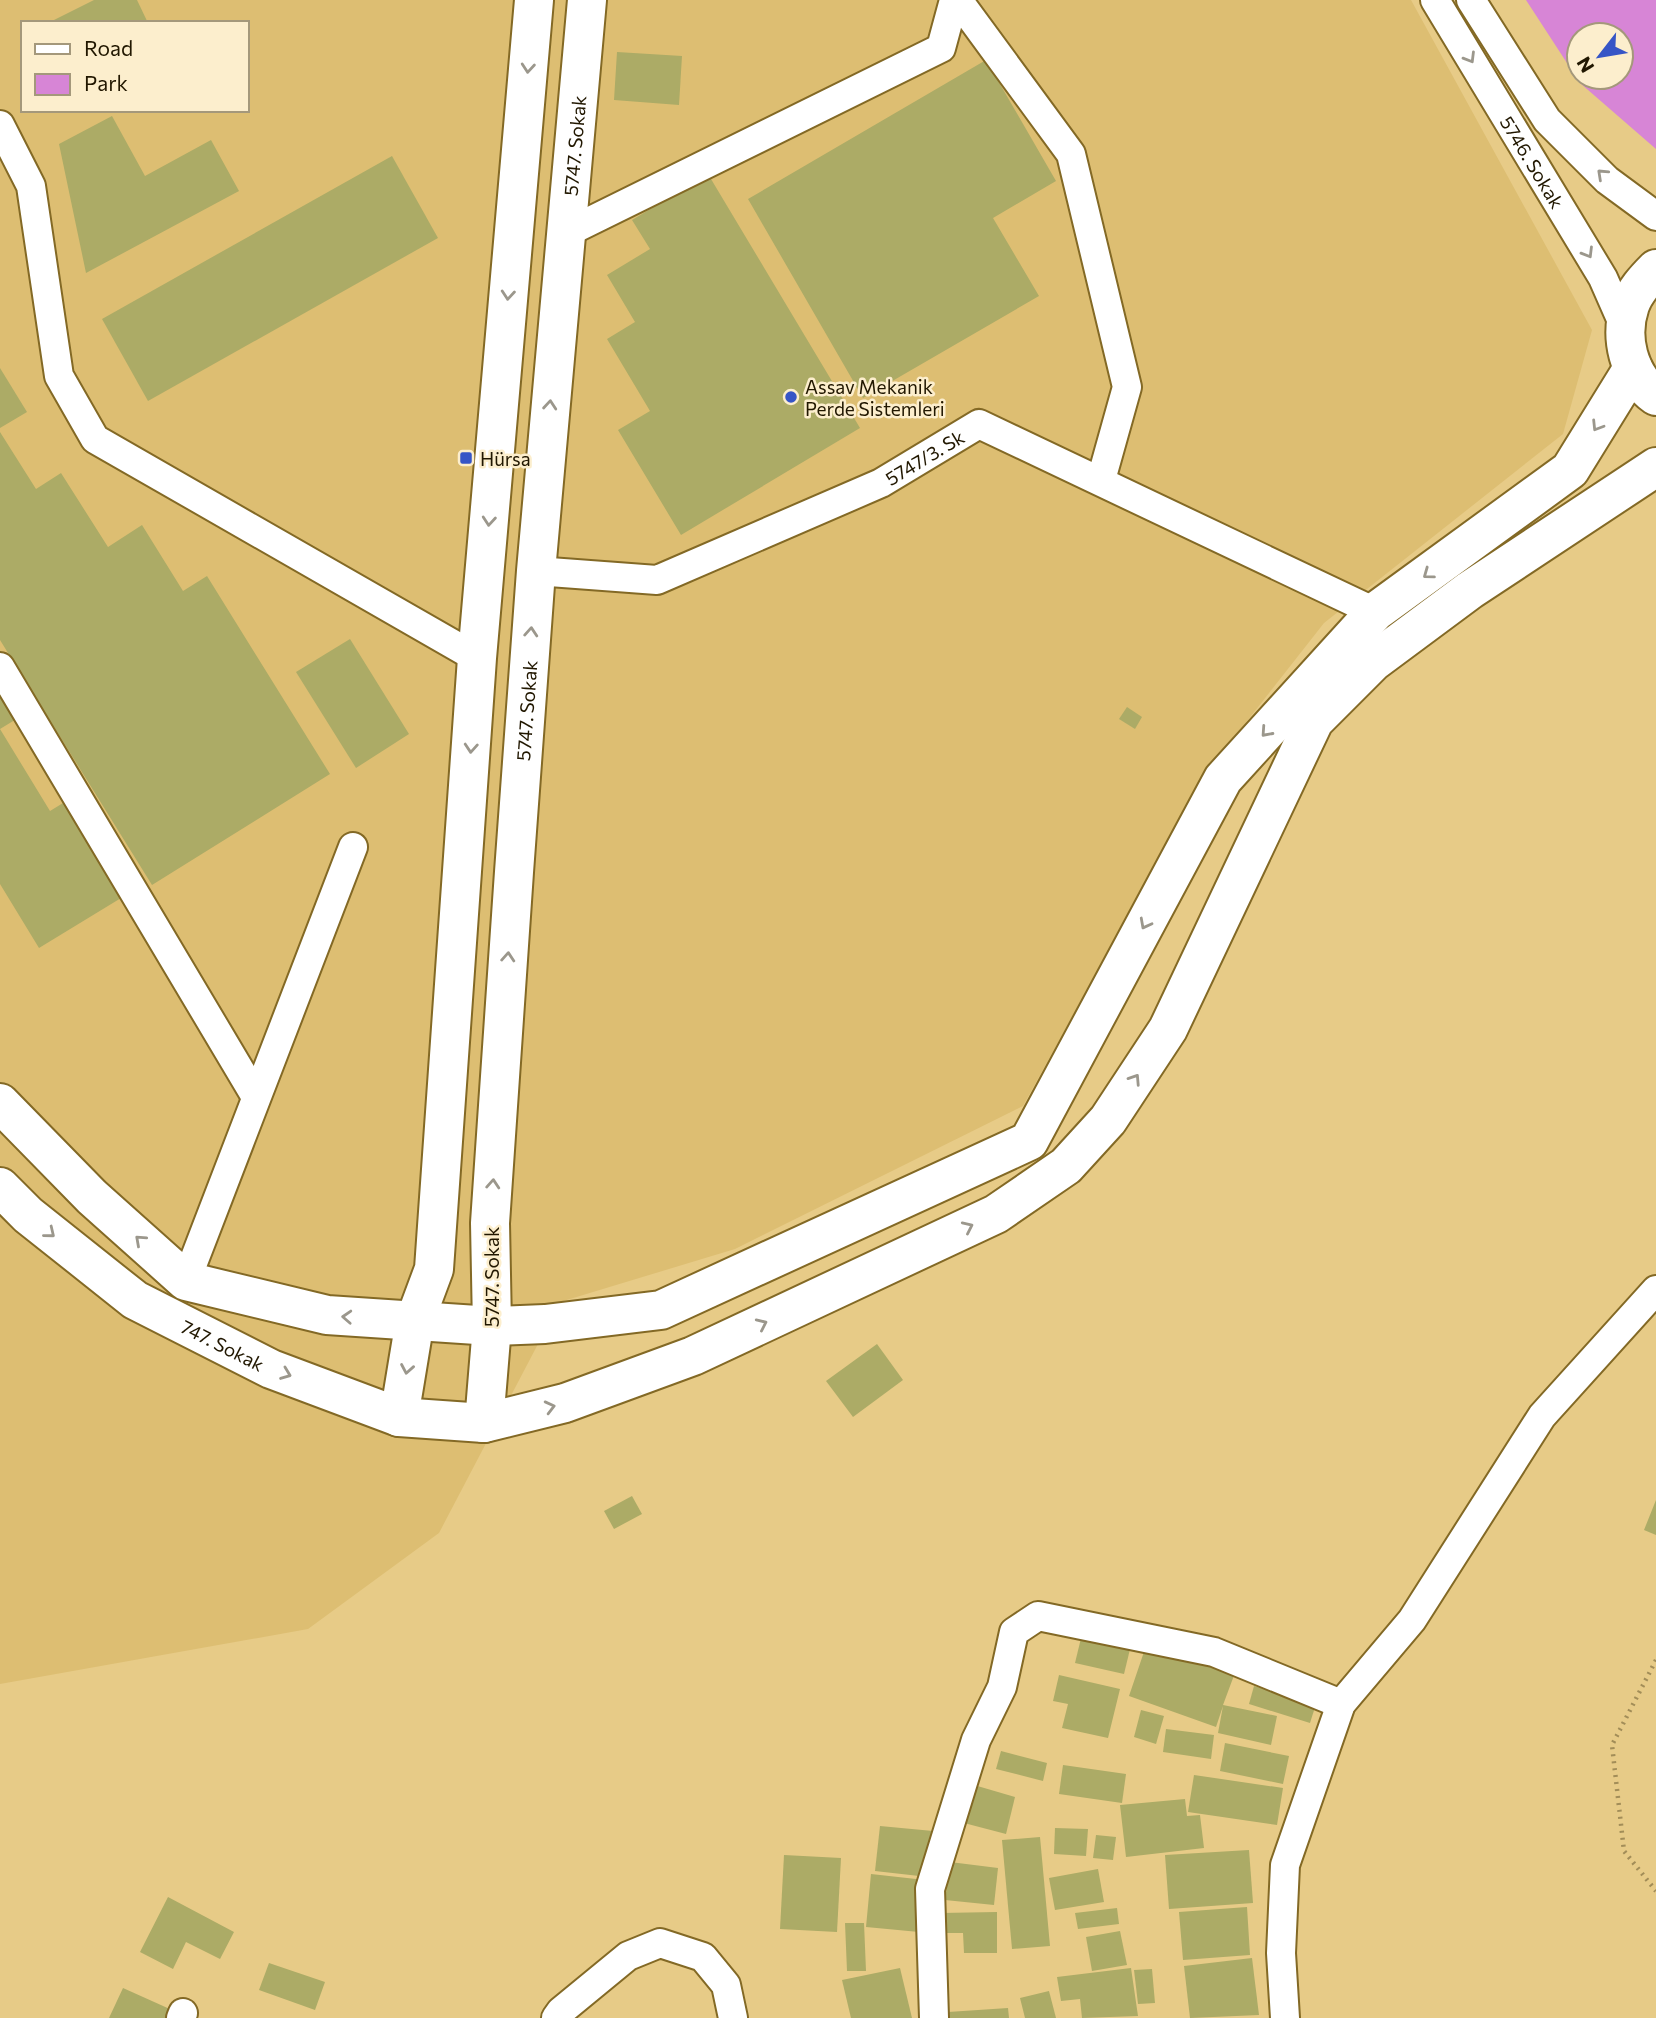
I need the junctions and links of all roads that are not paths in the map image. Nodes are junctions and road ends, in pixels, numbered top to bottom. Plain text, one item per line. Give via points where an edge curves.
1 (534, 0) edge
2 (587, 0) edge
3 (956, 0) edge
4 (1435, 0) edge
5 (1471, 0) edge
6 (0, 125) edge
7 (1656, 216) edge
8 (566, 233) junction
9 (1656, 269) edge
10 (1625, 328) junction
11 (1644, 382) edge
12 (1656, 467) edge
13 (1101, 480) junction
14 (536, 571) junction
15 (1375, 612) junction
16 (477, 659) junction
17 (0, 667) edge
18 (353, 847) dead end
19 (256, 1097) junction
20 (0, 1103) edge
21 (0, 1187) edge
22 (186, 1281) junction
23 (1656, 1290) edge
24 (415, 1320) junction
25 (492, 1326) junction
26 (399, 1417) junction
27 (484, 1423) junction
28 (1341, 1704) junction
29 (556, 2018) edge
30 (733, 2018) edge
31 (934, 2018) edge
32 (1285, 2018) edge

1 -> 16 main road
2 - 8 main road, 5747. Sokak
3 - 8 street via 941,48
3 - 13 street via 1071,154 1127,387
4 -> 10 street, 5746. Sokak via 1603,278
7 -> 5 street, 5746. Sokak via 1607,180 1547,120
6 - 16 street via 31,186 59,376 96,439
14 -> 8 main road, 5747. Sokak
9 - 10 main road via 1630,304
10 - 11 main road via 1626,348
11 -> 15 main road via 1570,470
27 -> 12 main road, 747. Sokak via 565,1403 693,1356 996,1214 1066,1166 1108,1120 1168,1029 1314,721 1373,662 1470,590
13 - 14 street, 5747/3. Sk via 979,424 881,483 657,580
13 - 15 street, 5747/3. Sk
25 -> 14 main road, 5747. Sokak via 490,1223
15 -> 25 main road via 1223,779 1029,1140 661,1310
16 -> 24 main road via 434,1269
17 - 19 street
18 - 19 street
19 - 22 street
22 -> 20 main road via 92,1197
21 -> 26 main road, 747. Sokak via 135,1300 271,1369
24 -> 22 main road via 327,1315
23 - 28 street via 1542,1416 1412,1620
24 - 25 main road
24 -> 26 main road
25 - 27 main road, 5747. Sokak
26 - 27 main road, 747. Sokak
28 - 31 street via 1214,1652 1038,1616 1014,1632 1002,1687 976,1740 930,1889
28 - 32 street via 1285,1865 1281,1953
29 - 30 street via 628,1956 660,1943 703,1957 726,1985

